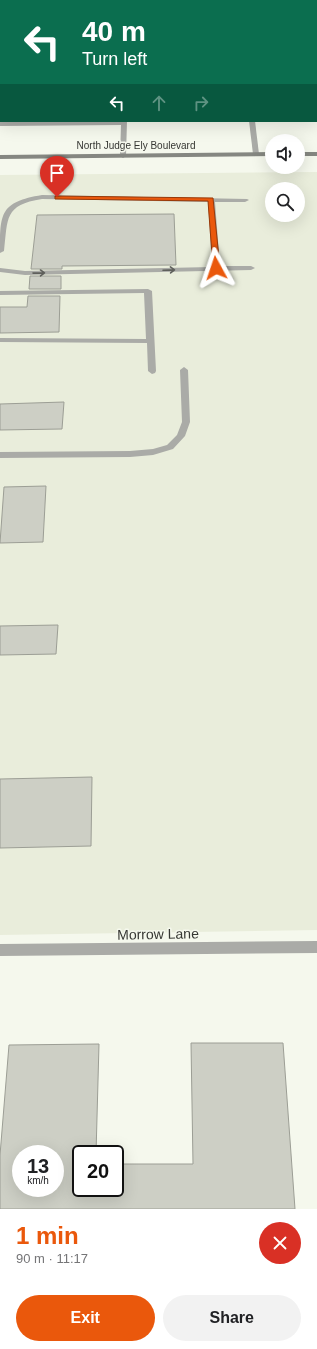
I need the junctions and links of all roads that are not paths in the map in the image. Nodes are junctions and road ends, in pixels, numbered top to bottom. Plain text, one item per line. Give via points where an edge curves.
1 (124, 122) edge
2 (252, 122) edge
3 (0, 124) edge
4 (256, 154) junction
5 (265, 154) edge
6 (305, 154) edge
7 (317, 154) edge
8 (123, 156) junction
9 (0, 157) edge
10 (211, 199) junction
11 (245, 200) dead end
12 (0, 251) edge
13 (216, 268) junction
14 (251, 268) dead end
15 (0, 270) edge
16 (0, 293) edge
17 (0, 340) edge
18 (150, 341) junction
19 (152, 370) dead end
20 (184, 370) dead end
21 (0, 455) edge
22 (317, 947) edge
23 (0, 950) edge

1 - 3 street
1 - 8 street
2 - 4 street
4 - 5 main road, North Judge Ely Boulevard
4 - 8 main road, North Judge Ely Boulevard
6 - 7 main road
8 - 9 main road, North Judge Ely Boulevard
10 - 11 street
10 - 12 street via 25,199 12,204 6,211
10 - 13 street
13 - 14 street
15 -> 13 street via 25,273
16 - 18 street via 148,292
17 - 18 street
18 - 19 street
20 - 21 street via 186,422 181,436 170,447 154,452 130,454
22 - 23 street, Morrow Lane

